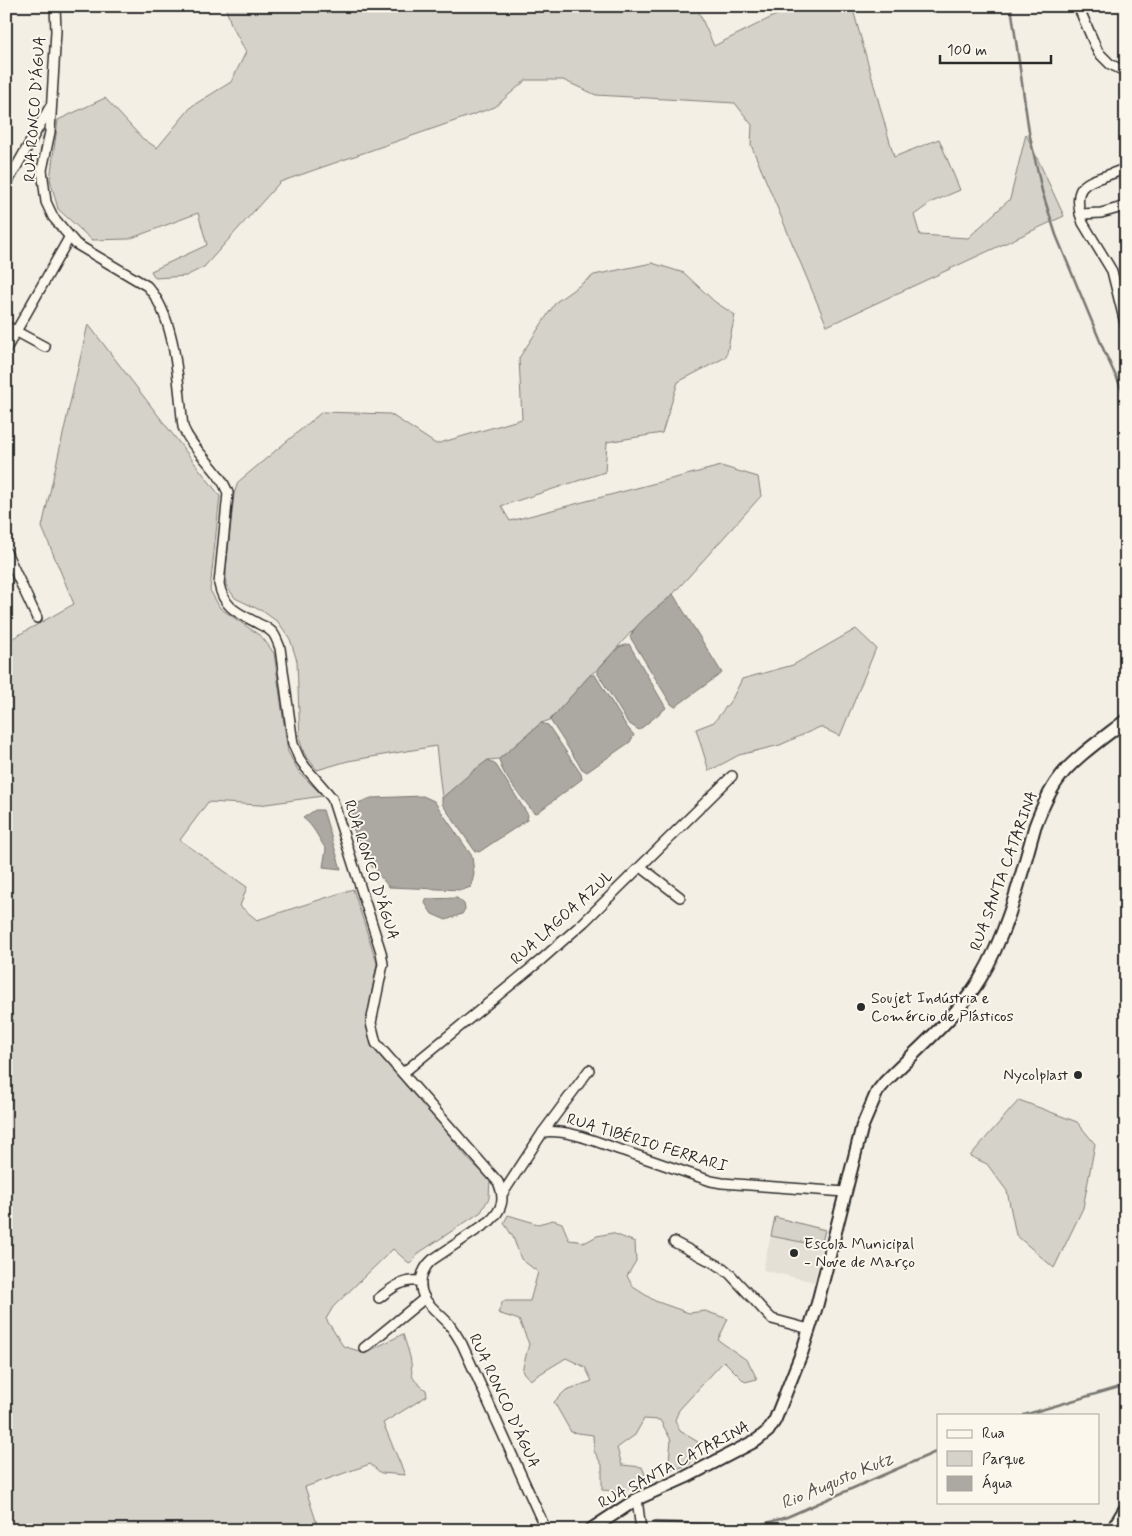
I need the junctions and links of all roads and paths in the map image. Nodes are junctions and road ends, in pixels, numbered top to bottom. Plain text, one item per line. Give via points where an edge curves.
1 (55, 6) edge
2 (1078, 6) edge
3 (1126, 72) edge
4 (52, 104) junction
5 (1126, 168) edge
6 (6, 185) edge
7 (1126, 206) edge
8 (1080, 214) junction
9 (69, 238) junction
10 (6, 326) edge
11 (1126, 327) edge
12 (16, 331) junction
13 (45, 347) dead end
14 (6, 349) edge
15 (6, 552) edge
16 (38, 618) dead end
17 (1126, 720) edge
18 (732, 776) dead end
19 (640, 867) junction
20 (680, 897) dead end
21 (589, 1070) dead end
22 (403, 1073) junction
23 (543, 1132) junction
24 (845, 1192) junction
25 (503, 1193) junction
26 (674, 1242) dead end
27 (421, 1281) junction
28 (379, 1298) dead end
29 (425, 1298) junction
30 (809, 1329) junction
31 (364, 1348) dead end
32 (637, 1499) junction
33 (1126, 1512) edge
34 (546, 1530) edge
35 (590, 1530) edge
36 (641, 1530) edge
37 (1115, 1530) edge

1 - 4 street, RUA RONCO D’ÁGUA
2 - 3 street via 1098,52 1110,64
4 - 6 street
4 - 9 street, RUA RONCO D’ÁGUA via 42,170 44,193 49,210
5 - 8 street via 1088,182 1080,189
7 - 8 street via 1101,213
8 - 11 street via 1112,271
9 - 12 street
9 - 22 street, RUA RONCO D’ÁGUA via 147,286 166,320 183,427 187,438 225,484 228,493 218,584 220,592 229,607 267,628 277,639 293,744 306,768 332,798 381,952 383,964 371,1023 372,1034
10 - 12 street
12 - 13 street
12 - 14 street
15 - 16 street
17 - 24 street, RUA SANTA CATARINA via 1073,763 1055,784 1041,809 1001,934 980,980 946,1021 877,1092 862,1127
18 - 19 street, RUA LAGOA AZUL
19 - 20 street
19 - 22 street, RUA LAGOA AZUL via 541,960
21 - 23 street
22 - 25 street, RUA RONCO D’ÁGUA via 498,1182
23 - 24 street, RUA TIBÉRIO FERRARI via 561,1131 722,1183
23 - 25 street, RUA TIBÉRIO FERRARI
24 - 30 street, RUA SANTA CATARINA
25 - 27 street via 498,1214 425,1266
26 - 30 street via 730,1274 772,1318
27 - 28 street via 401,1282
27 - 29 street, RUA RONCO D’ÁGUA
29 - 31 street
29 - 34 street, RUA RONCO D’ÁGUA via 462,1344
30 - 32 street, RUA SANTA CATARINA via 785,1398 768,1431 742,1449
32 - 35 street, RUA SANTA CATARINA
32 - 36 street
33 - 37 highway

